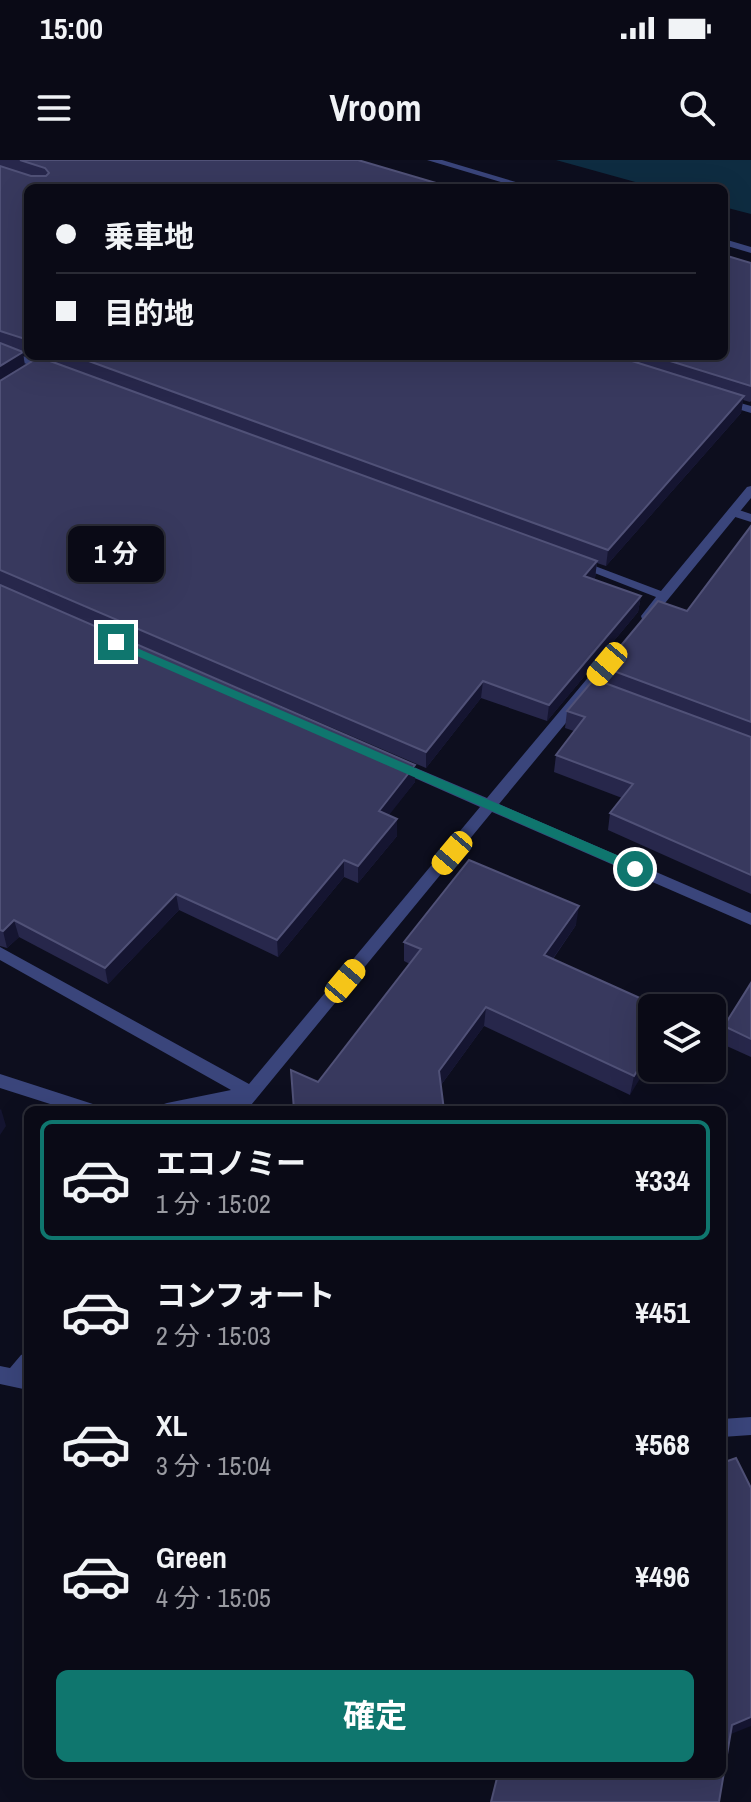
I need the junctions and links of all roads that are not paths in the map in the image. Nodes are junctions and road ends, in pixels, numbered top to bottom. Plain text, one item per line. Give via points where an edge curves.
1 (432, 160) edge
2 (517, 184) edge
3 (728, 243) edge
4 (751, 250) edge
5 (0, 351) edge
6 (49, 360) edge
7 (35, 369) junction
8 (70, 377) edge
9 (708, 396) edge
10 (751, 410) edge
11 (751, 490) edge
12 (733, 512) junction
13 (751, 518) edge
14 (560, 558) edge
15 (664, 596) junction
16 (588, 687) junction
17 (603, 693) edge
18 (376, 755) edge
19 (491, 806) junction
20 (751, 919) edge
21 (0, 953) edge
22 (0, 1081) edge
23 (251, 1093) junction
24 (78, 1106) edge
25 (187, 1106) edge
26 (240, 1106) edge
27 (751, 1426) edge
28 (726, 1428) edge

1 - 2 street
3 - 4 street
5 - 7 street
6 - 7 street
7 - 8 street
9 - 10 street
11 - 12 street
12 - 13 street
12 - 15 street
14 - 15 street
15 - 16 street
16 - 17 street
16 - 19 street
18 - 19 street
19 - 20 street
19 - 23 street
21 - 23 street
22 - 24 street
23 - 25 street
23 - 26 street
27 - 28 street

